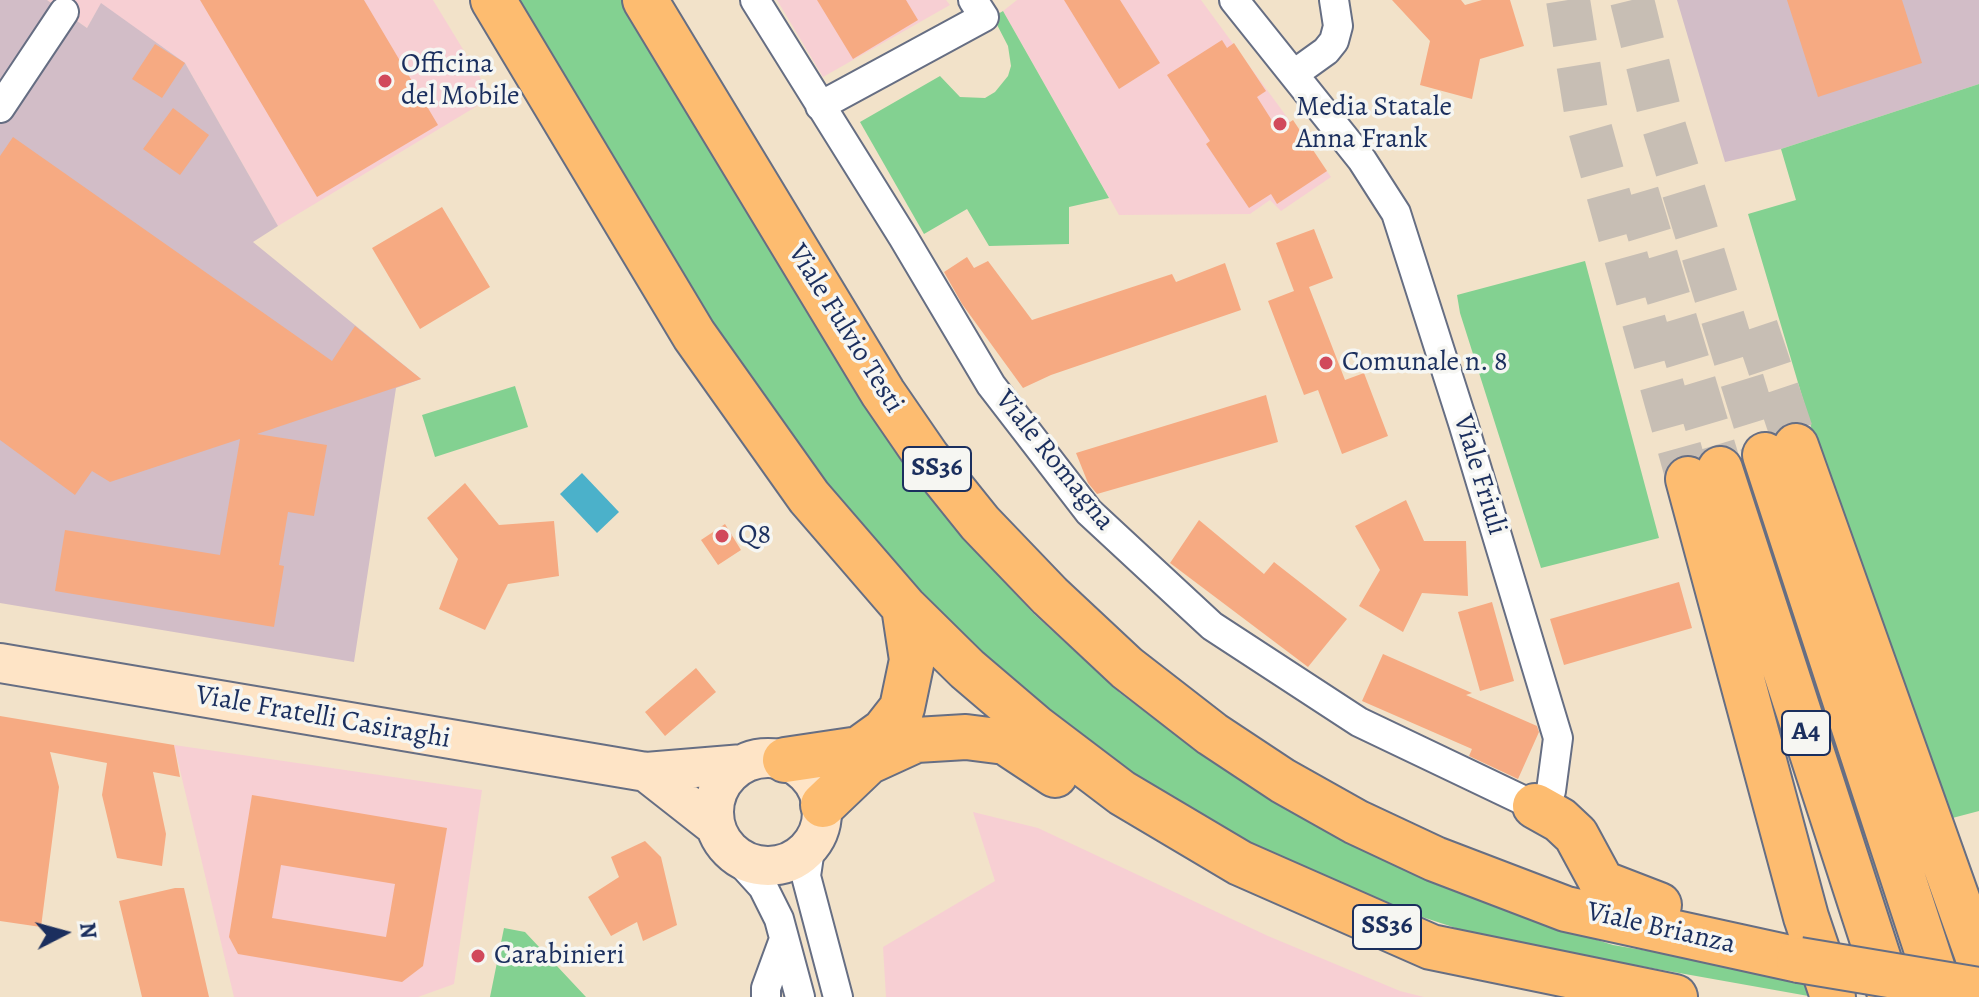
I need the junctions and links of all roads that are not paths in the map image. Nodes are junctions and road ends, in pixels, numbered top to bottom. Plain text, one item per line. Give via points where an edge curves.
1 (493, 0) edge
2 (645, 0) edge
3 (755, 0) edge
4 (973, 0) edge
5 (1234, 0) edge
6 (1334, 0) edge
7 (64, 12) dead end
8 (1294, 74) junction
9 (820, 106) junction
10 (0, 108) edge
11 (904, 607) junction
12 (0, 663) edge
13 (764, 762) junction
14 (646, 772) junction
15 (1122, 793) junction
16 (823, 805) junction
17 (1535, 806) junction
18 (1356, 822) joint
19 (725, 841) junction
20 (810, 849) junction
21 (784, 939) junction
22 (1431, 947) junction
23 (1799, 960) junction
24 (1979, 960) edge
25 (1979, 990) edge
26 (766, 997) edge
27 (800, 997) edge
28 (838, 997) edge
29 (1535, 997) edge
30 (1675, 997) edge
31 (1833, 997) edge
32 (1891, 997) edge
33 (1942, 997) edge

1 - 11 highway, SS36 via 694,335 809,497
2 - 18 highway, Viale Fulvio Testi / SS36 via 883,393 980,523 1127,668 1212,734
3 - 9 street, Viale Romagna
4 - 9 street via 984,17
5 - 8 street, Viale Friuli
6 - 8 street via 1334,41
7 - 10 street
8 - 17 street, Viale Friuli via 1396,213 1558,738 1551,791
9 - 17 street, Viale Romagna via 991,385 1089,512 1212,626 1359,722
11 - 13 highway via 912,660 902,708 884,731 859,749
11 - 15 highway, SS36 via 967,669
12 - 14 street, Viale Fratelli Casiraghi
13 - 14 street, Viale Fratelli Casiraghi
13 - 16 street via 803,770
13 - 19 street via 728,775 718,790 714,809
14 - 19 street, Viale Fratelli Casiraghi
15 - 16 highway via 1089,798 1005,742 966,737 916,740 868,762
15 - 22 highway, SS36 via 1240,863
16 - 20 street via 821,828
17 - 23 highway via 1569,827 1598,879 1609,888
18 - 23 highway, Viale Brianza / SS36 via 1566,909
19 - 20 street via 753,865 774,868 794,862
19 - 21 street via 763,887
20 - 28 street via 806,876
21 - 26 street
21 - 27 street
22 - 29 highway via 1459,974
22 - 30 highway, SS36
23 - 25 highway, Viale Brianza / SS36, bridge
24 - 33 highway, A4 via 1781,451
31 - 32 highway, A4 via 1806,917 1704,474

